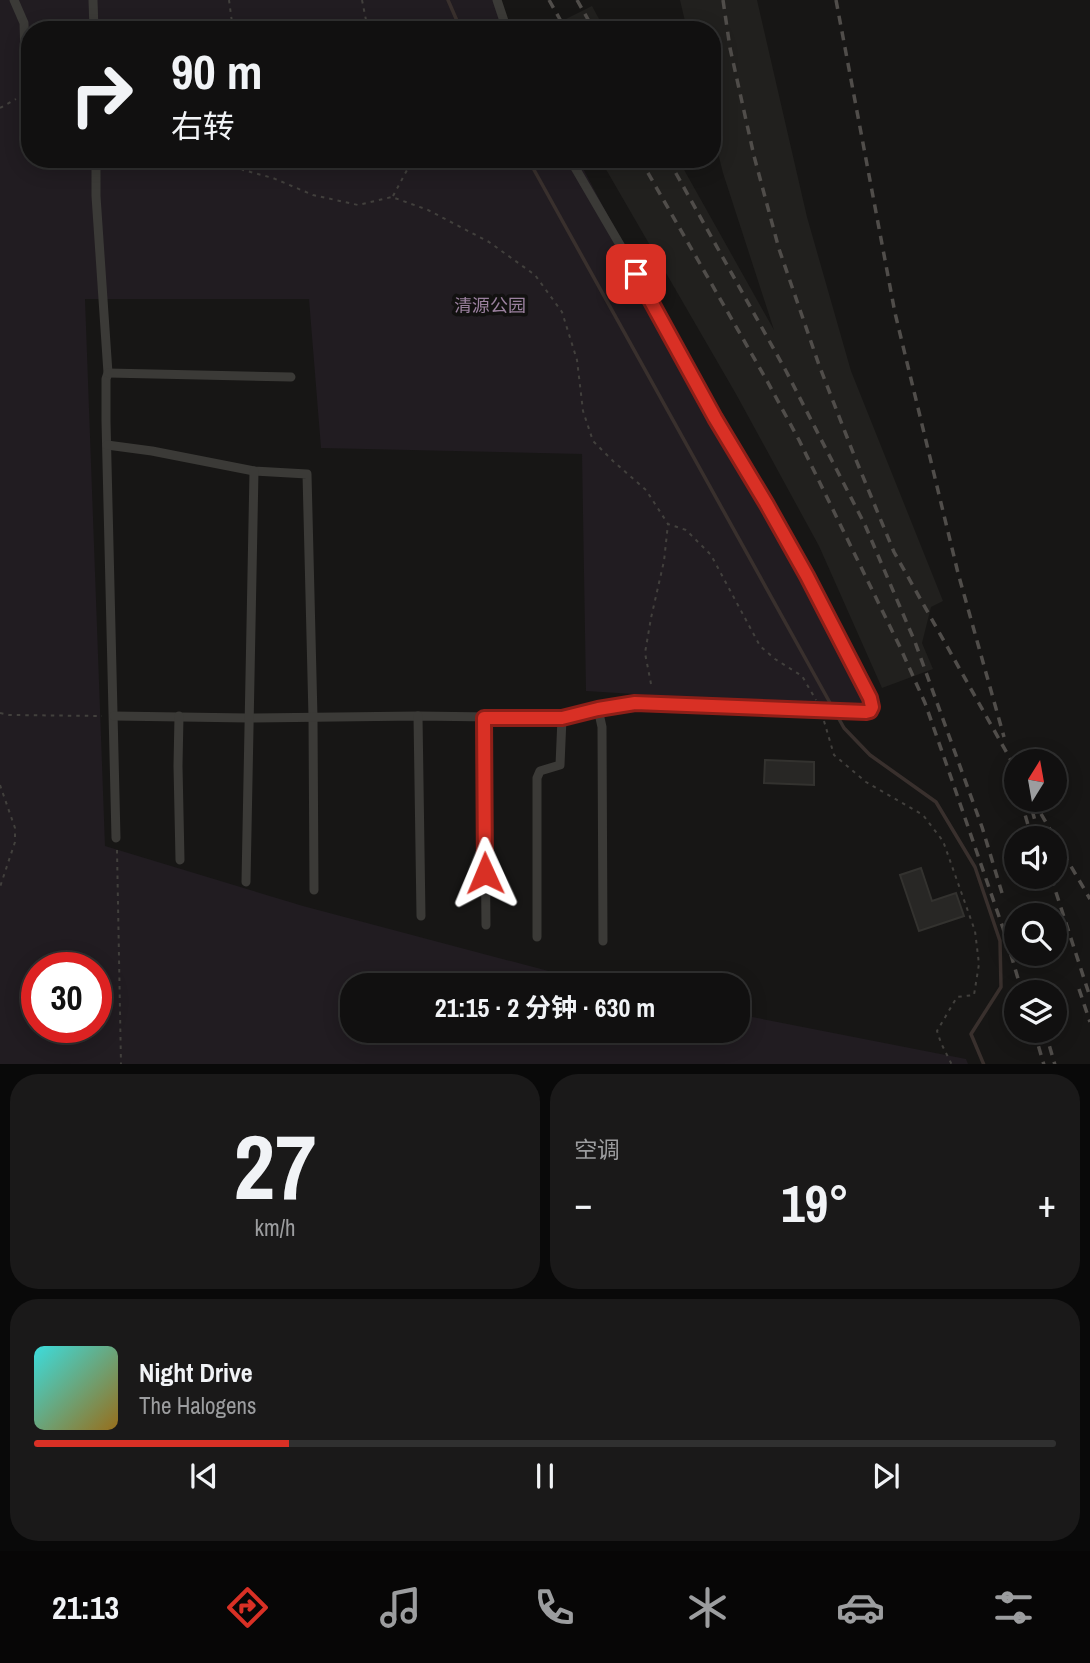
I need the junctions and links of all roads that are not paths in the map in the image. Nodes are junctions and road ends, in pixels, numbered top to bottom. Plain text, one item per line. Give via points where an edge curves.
1 (14, 0) edge
2 (93, 0) edge
3 (497, 0) edge
4 (23, 21) edge
5 (94, 21) edge
6 (504, 21) edge
7 (96, 168) edge
8 (575, 168) edge
9 (108, 373) junction
10 (291, 377) dead end
11 (107, 445) junction
12 (254, 471) junction
13 (598, 709) junction
14 (114, 716) junction
15 (179, 716) junction
16 (418, 716) junction
17 (313, 717) junction
18 (248, 718) junction
19 (484, 718) junction
20 (562, 718) junction
21 (116, 838) road end
22 (180, 860) dead end
23 (246, 883) dead end
24 (314, 890) dead end
25 (421, 916) dead end
26 (486, 925) dead end
27 (537, 937) dead end
28 (603, 941) dead end

1 - 4 street
2 - 5 street
3 - 6 street
7 - 9 street
8 - 13 street via 807,576 872,707 866,712 635,703
9 - 10 street
9 - 11 street
11 - 12 street
11 - 14 street
12 - 17 street via 307,474
12 - 18 street
13 - 20 street
13 - 28 street via 602,727
14 - 15 street
14 - 21 street
15 - 18 street
15 - 22 street
16 - 17 street
16 - 19 street
16 - 25 street
17 - 18 street
17 - 24 street
18 - 23 street
19 - 20 street
19 - 26 street
20 - 27 street via 560,765 540,771 537,778

